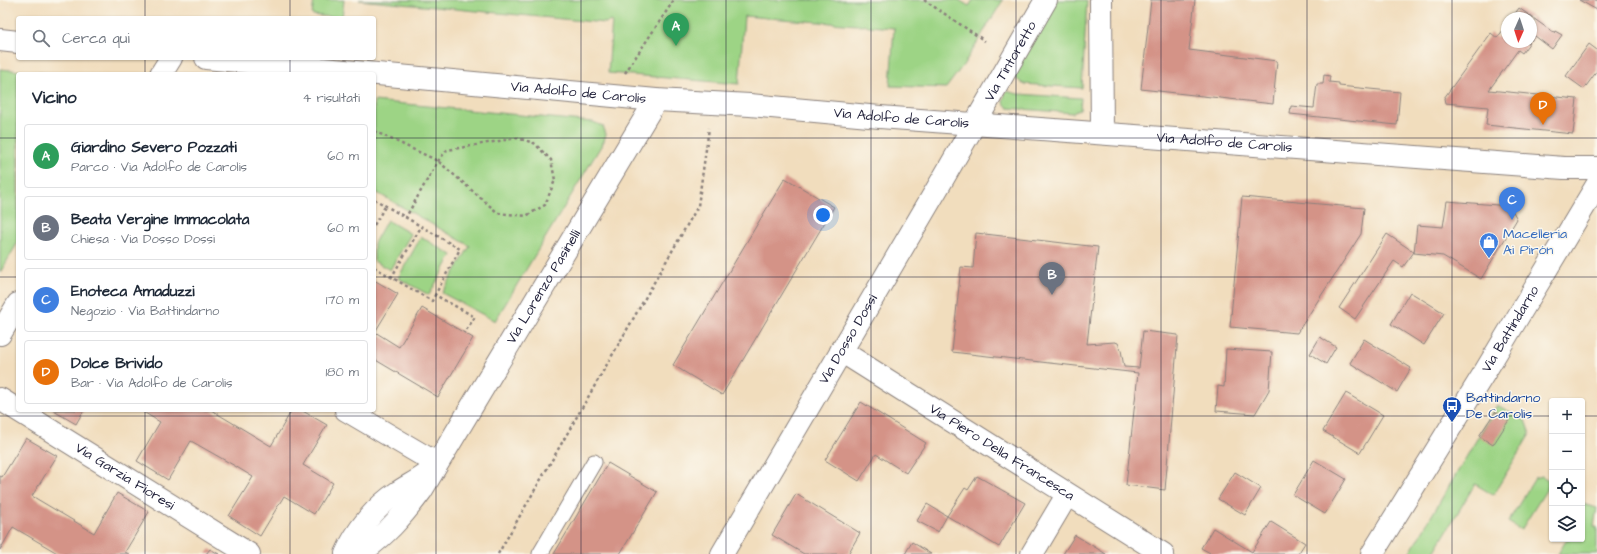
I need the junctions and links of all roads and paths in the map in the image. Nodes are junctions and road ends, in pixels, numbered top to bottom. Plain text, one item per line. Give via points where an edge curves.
1 (674, 0) edge
2 (924, 0) edge
3 (1046, 0) edge
4 (1101, 0) edge
5 (0, 40) edge
6 (985, 41) dead end
7 (16, 42) edge
8 (170, 60) edge
9 (227, 60) edge
10 (162, 72) edge
11 (356, 72) edge
12 (376, 74) edge
13 (622, 79) dead end
14 (656, 100) junction
15 (710, 122) dead end
16 (975, 124) junction
17 (376, 132) edge
18 (1102, 133) junction
19 (438, 161) junction
20 (1597, 168) edge
21 (1597, 185) edge
22 (376, 199) edge
23 (386, 205) junction
24 (406, 217) junction
25 (376, 222) edge
26 (421, 227) junction
27 (376, 268) edge
28 (392, 278) junction
29 (435, 295) junction
30 (16, 307) edge
31 (0, 334) edge
32 (464, 334) dead end
33 (841, 351) junction
34 (0, 399) edge
35 (16, 409) edge
36 (21, 412) edge
37 (349, 412) edge
38 (594, 462) dead end
39 (433, 468) junction
40 (1067, 495) junction
41 (249, 554) edge
42 (346, 554) edge
43 (359, 554) edge
44 (498, 554) edge
45 (540, 554) edge
46 (722, 554) edge
47 (1032, 554) edge
48 (1163, 554) edge
49 (1372, 554) edge

1 - 13 path
2 - 6 path
3 - 16 street, Via Tintoretto
4 - 18 street
5 - 7 street
8 - 10 street
9 - 11 street, Via Adolfo de Carolis
12 - 14 street, Via Adolfo de Carolis
14 - 16 street, Via Adolfo de Carolis via 750,105
14 - 39 street, Via Lorenzo Pasinelli
15 - 44 path via 698,206
16 - 18 street, Via Adolfo de Carolis
16 - 33 street, Via Dosso Dossi
17 - 19 path
18 - 20 street, Via Adolfo de Carolis via 1564,168
19 - 19 path via 498,213 526,216 545,205 555,180 551,160 534,143 517,138 447,150
19 - 24 path
21 - 49 street, Via Battindarno
22 - 23 path
23 - 24 path
23 - 25 path
24 - 26 path
26 - 28 path
26 - 29 path via 460,249
27 - 28 path
28 - 29 path via 432,301
29 - 32 path via 475,317
30 - 31 street
33 - 40 street, Via Piero Della Francesca
33 - 46 street, Via Dosso Dossi
34 - 35 street, Via Garzia Fioresi
36 - 41 street, Via Garzia Fioresi
37 - 39 street
38 - 45 lane
39 - 42 street, Via Lorenzo Pasinelli via 376,511 359,530
39 - 43 street, Via Lorenzo Pasinelli via 400,519 379,540
40 - 47 street
40 - 48 street, Via Piero Della Francesca

